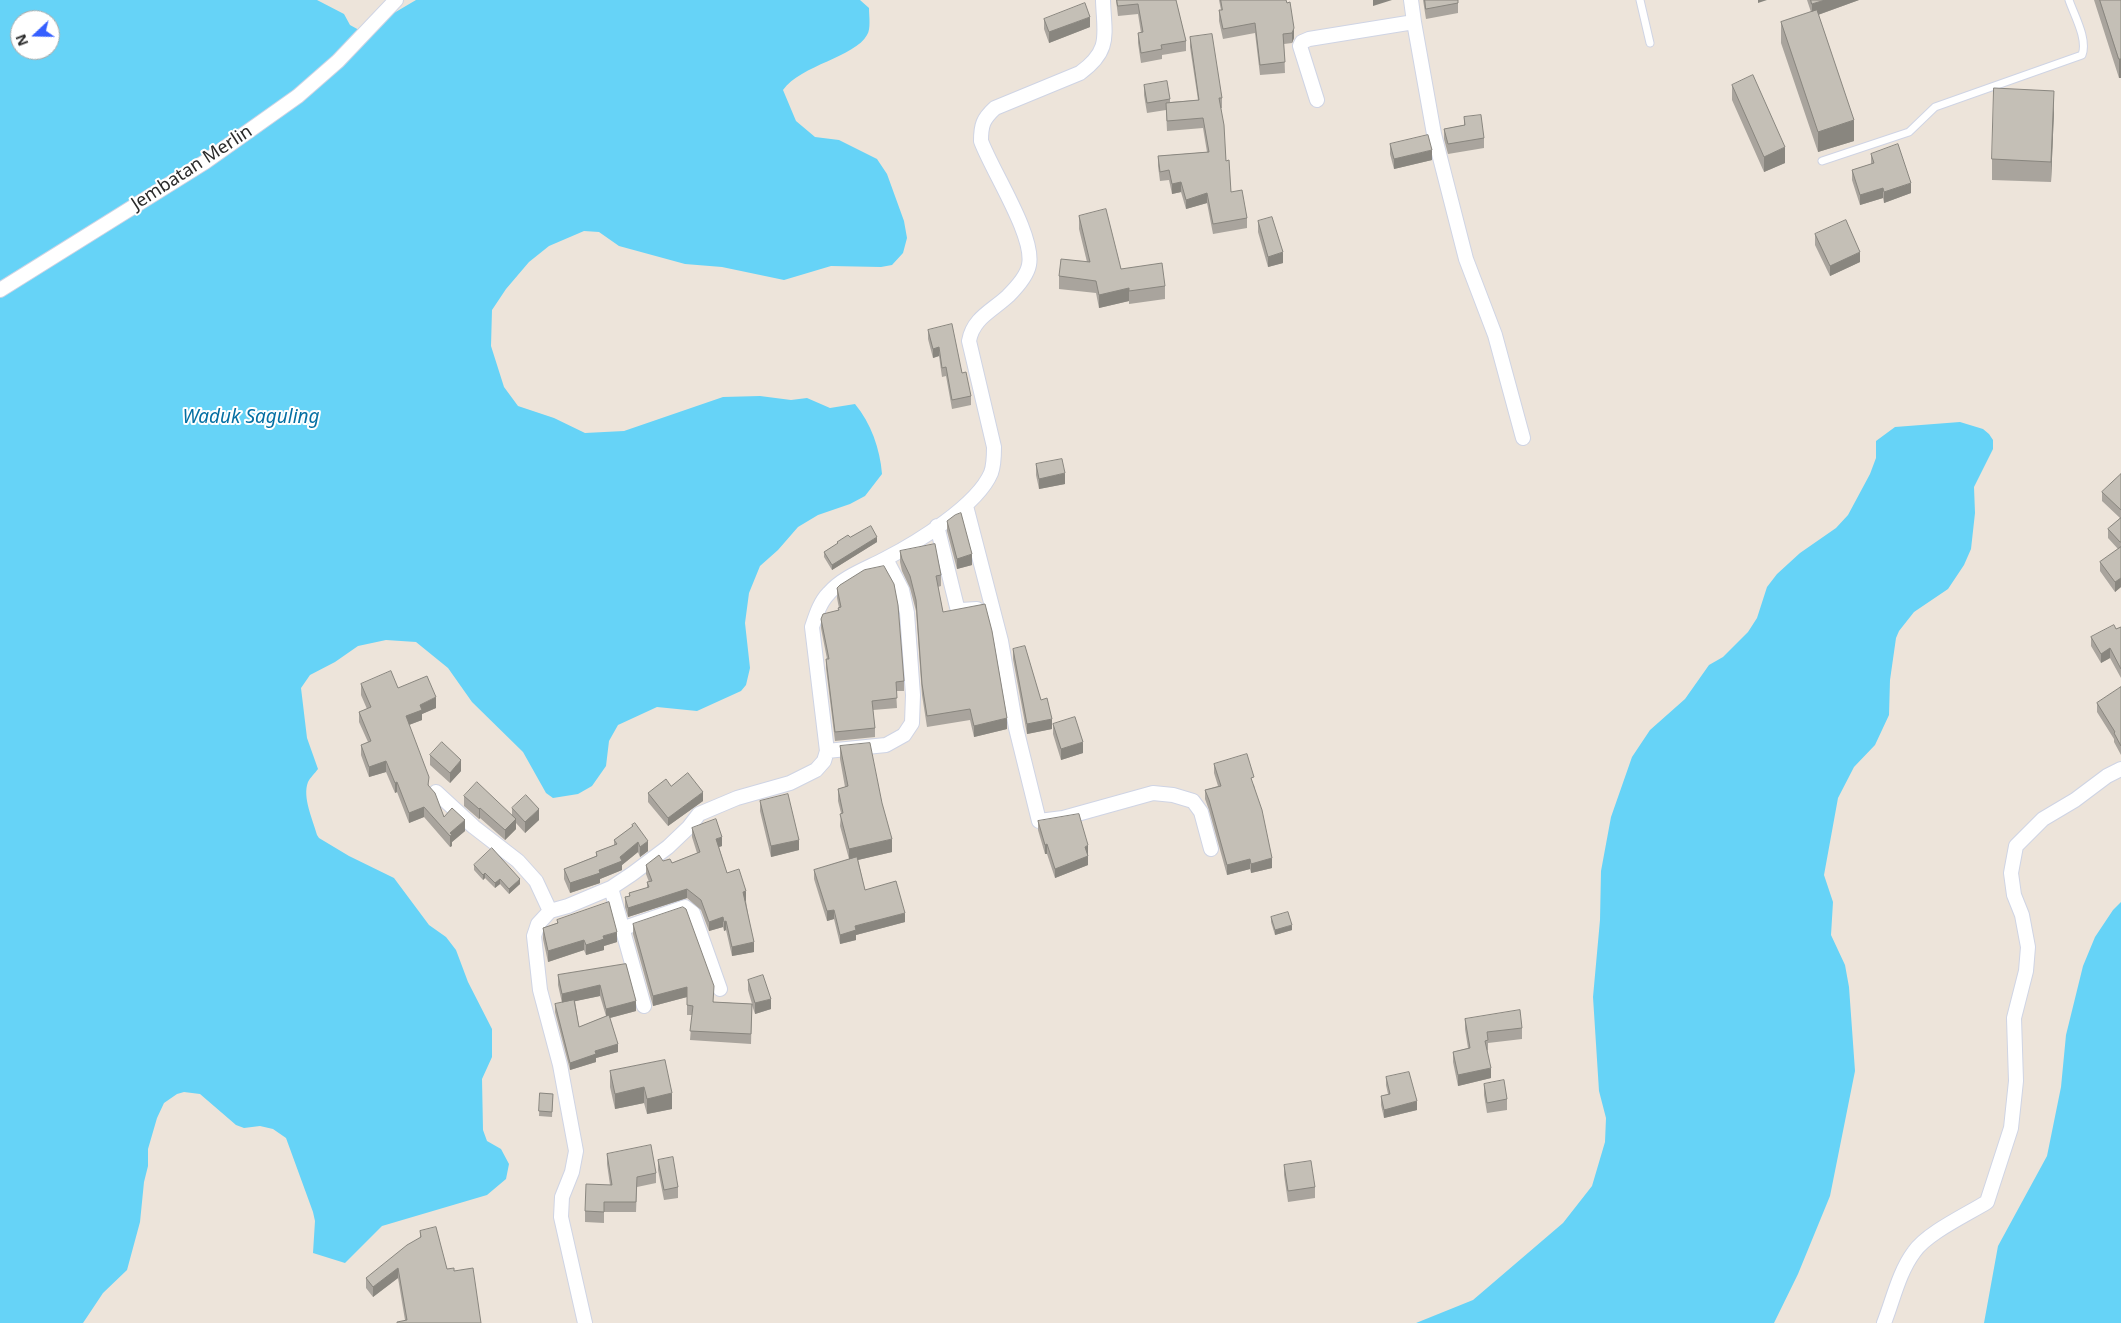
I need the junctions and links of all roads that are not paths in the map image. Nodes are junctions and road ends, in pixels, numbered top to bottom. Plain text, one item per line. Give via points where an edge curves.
1 (396, 0) edge
2 (1103, 0) edge
3 (1411, 0) edge
4 (1640, 0) edge
5 (2069, 0) edge
6 (1414, 22) junction
7 (1650, 43) dead end
8 (1317, 100) dead end
9 (1822, 161) dead end
10 (0, 290) edge
11 (1523, 438) dead end
12 (966, 506) junction
13 (938, 526) junction
14 (886, 559) junction
15 (991, 605) junction
16 (827, 751) junction
17 (2121, 769) edge
18 (436, 792) edge
19 (1211, 850) dead end
20 (611, 888) junction
21 (550, 911) junction
22 (624, 928) junction
23 (720, 989) dead end
24 (644, 1006) dead end
25 (585, 1323) edge
26 (1884, 1323) edge

1 - 10 street, Jembatan Merlin via 338,62 298,96 205,162
2 - 12 street via 1105,39 1098,57 1080,72 995,108 986,116 981,129 981,141 987,156 1030,251 1029,266 1017,287 971,330 969,341 994,447 994,463 981,489
3 - 6 street
4 - 7 lane
5 - 9 lane via 2083,42 2082,55 1935,107 1909,132
6 - 8 street via 1309,38 1302,42 1300,46
6 - 11 street via 1434,134 1466,259 1496,334
12 - 13 street
12 - 15 street
13 - 14 street
13 - 15 street via 957,607 968,610
14 - 16 street via 843,580 828,593 812,627
14 - 16 street via 902,590 907,613 912,723 904,735 886,745
15 - 19 street via 1039,822 1153,793 1173,795 1193,801 1201,812
16 - 20 street via 816,770 790,783 737,798 699,814 689,828 668,846
17 - 26 street via 2043,819 2016,846 2010,873 2028,948 2026,972 2014,1018 2016,1081 2011,1128 1987,1202 1923,1241 1906,1264
18 - 21 street via 518,861 536,881
20 - 21 street
20 - 22 street
21 - 25 street via 538,924 534,936 540,990 560,1064 576,1151 562,1196 561,1217
22 - 23 street via 685,907 690,909
22 - 24 street

